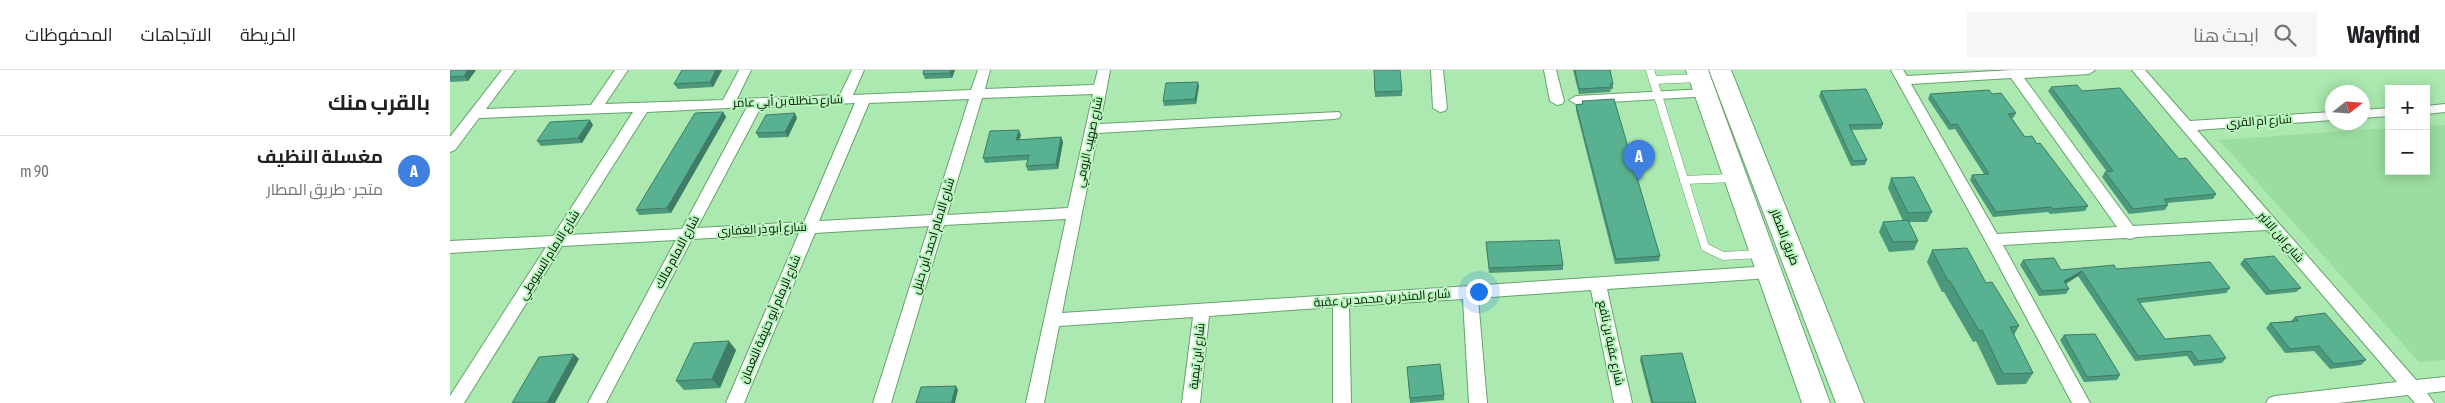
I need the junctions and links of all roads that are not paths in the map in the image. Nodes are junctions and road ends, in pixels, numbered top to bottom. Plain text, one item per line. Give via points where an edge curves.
1 (509, 70) edge
2 (622, 70) edge
3 (745, 70) edge
4 (858, 70) edge
5 (984, 70) edge
6 (1104, 70) edge
7 (1437, 70) edge
8 (1550, 70) edge
9 (1650, 70) edge
10 (2089, 70) edge
11 (2138, 70) edge
12 (1900, 75) edge
13 (2015, 75) junction
14 (1706, 78) edge
15 (1653, 80) junction
16 (1100, 89) junction
17 (977, 94) junction
18 (1658, 96) junction
19 (845, 98) junction
20 (864, 98) junction
21 (1576, 100) dead end
22 (757, 102) junction
23 (1557, 102) dead end
24 (728, 103) junction
25 (643, 107) junction
26 (1440, 108) dead end
27 (2445, 108) edge
28 (595, 109) junction
29 (2430, 110) edge
30 (2385, 112) edge
31 (2370, 113) edge
32 (476, 114) junction
33 (1334, 114) dead end
34 (2325, 116) edge
35 (2186, 126) junction
36 (1091, 129) junction
37 (450, 146) edge
38 (1736, 178) junction
39 (1684, 180) junction
40 (1074, 213) junction
41 (937, 220) junction
42 (2270, 224) junction
43 (808, 227) junction
44 (687, 233) junction
45 (2130, 234) junction
46 (1993, 240) junction
47 (558, 241) junction
48 (450, 247) edge
49 (1766, 263) junction
50 (1598, 284) junction
51 (1470, 292) junction
52 (1341, 301) junction
53 (1202, 310) junction
54 (1054, 320) junction
55 (2445, 384) edge
56 (2412, 388) junction
57 (455, 403) edge
58 (597, 403) edge
59 (735, 403) edge
60 (882, 403) edge
61 (1035, 403) edge
62 (1191, 403) edge
63 (1342, 403) edge
64 (1478, 403) edge
65 (1623, 403) edge
66 (1816, 403) edge
67 (1850, 403) edge
68 (2081, 403) edge
69 (2275, 403) edge
70 (2425, 403) edge

1 - 32 street
2 - 28 street
3 - 24 street
4 - 19 street
5 - 17 street, شارع الامام احمد أبن حنبل
6 - 16 street, شارع صهيب الرومي
7 - 26 street
8 - 23 street
9 - 15 lane
10 - 13 street
11 - 35 street, شارع ابن الاثير
12 - 13 street
12 - 46 street
13 - 45 street
14 - 15 lane
14 - 18 street
14 - 38 highway, طريق المطار
14 - 67 highway, طريق المطار
15 - 18 lane
16 - 17 street, شارع حنظلة بن أبي عامر
16 - 36 street, شارع صهيب الرومي
17 - 20 street, شارع حنظلة بن أبي عامر
17 - 41 street, شارع الامام احمد أبن حنبل
18 - 21 street
18 - 39 lane
19 - 20 street, شارع حنظلة بن أبي عامر
19 - 22 street, شارع حنظلة بن أبي عامر
20 - 43 street, شارع الإمام أبو حنيفة النعمان
22 - 24 street, شارع حنظلة بن أبي عامر
22 - 44 street, شارع الامام مالك
24 - 25 street, شارع حنظلة بن أبي عامر
25 - 28 street, شارع حنظلة بن أبي عامر
25 - 47 street, شارع الامام السيوطي
27 - 29 street
28 - 32 street, شارع حنظلة بن أبي عامر
30 - 31 street
32 - 37 street
33 - 36 street
34 - 35 street, شارع ام القري
35 - 42 street, شارع ابن الاثير
36 - 40 street, شارع صهيب الرومي
38 - 39 lane
38 - 49 highway, طريق المطار
39 - 49 lane via 1708,251
40 - 41 street, شارع أبو ذر الغفاري
40 - 54 street, شارع صهيب الرومي
41 - 43 street, شارع أبو ذر الغفاري
41 - 60 street, شارع الامام احمد أبن حنبل
42 - 45 street
42 - 56 street, شارع ابن الاثير
43 - 44 street, شارع أبو ذر الغفاري
43 - 59 street, شارع الإمام أبو حنيفة النعمان
44 - 47 street, شارع أبو ذر الغفاري
44 - 58 street, شارع الامام مالك
45 - 46 street
46 - 68 street
47 - 48 street, شارع أبو ذر الغفاري
47 - 57 street, شارع الامام السيوطي
49 - 50 street, شارع المنذر بن محمد بن عقبة
49 - 66 highway, طريق المطار
50 - 51 street, شارع المنذر بن محمد بن عقبة
50 - 65 street, شارع عقبة بن نافع
51 - 52 street, شارع المنذر بن محمد بن عقبة
51 - 64 street
52 - 53 street, شارع المنذر بن محمد بن عقبة
52 - 63 street
53 - 54 street, شارع المنذر بن محمد بن عقبة
53 - 62 street, شارع ابن تيمية
54 - 61 street
55 - 56 street
56 - 69 street
56 - 70 street, شارع ابن الاثير

